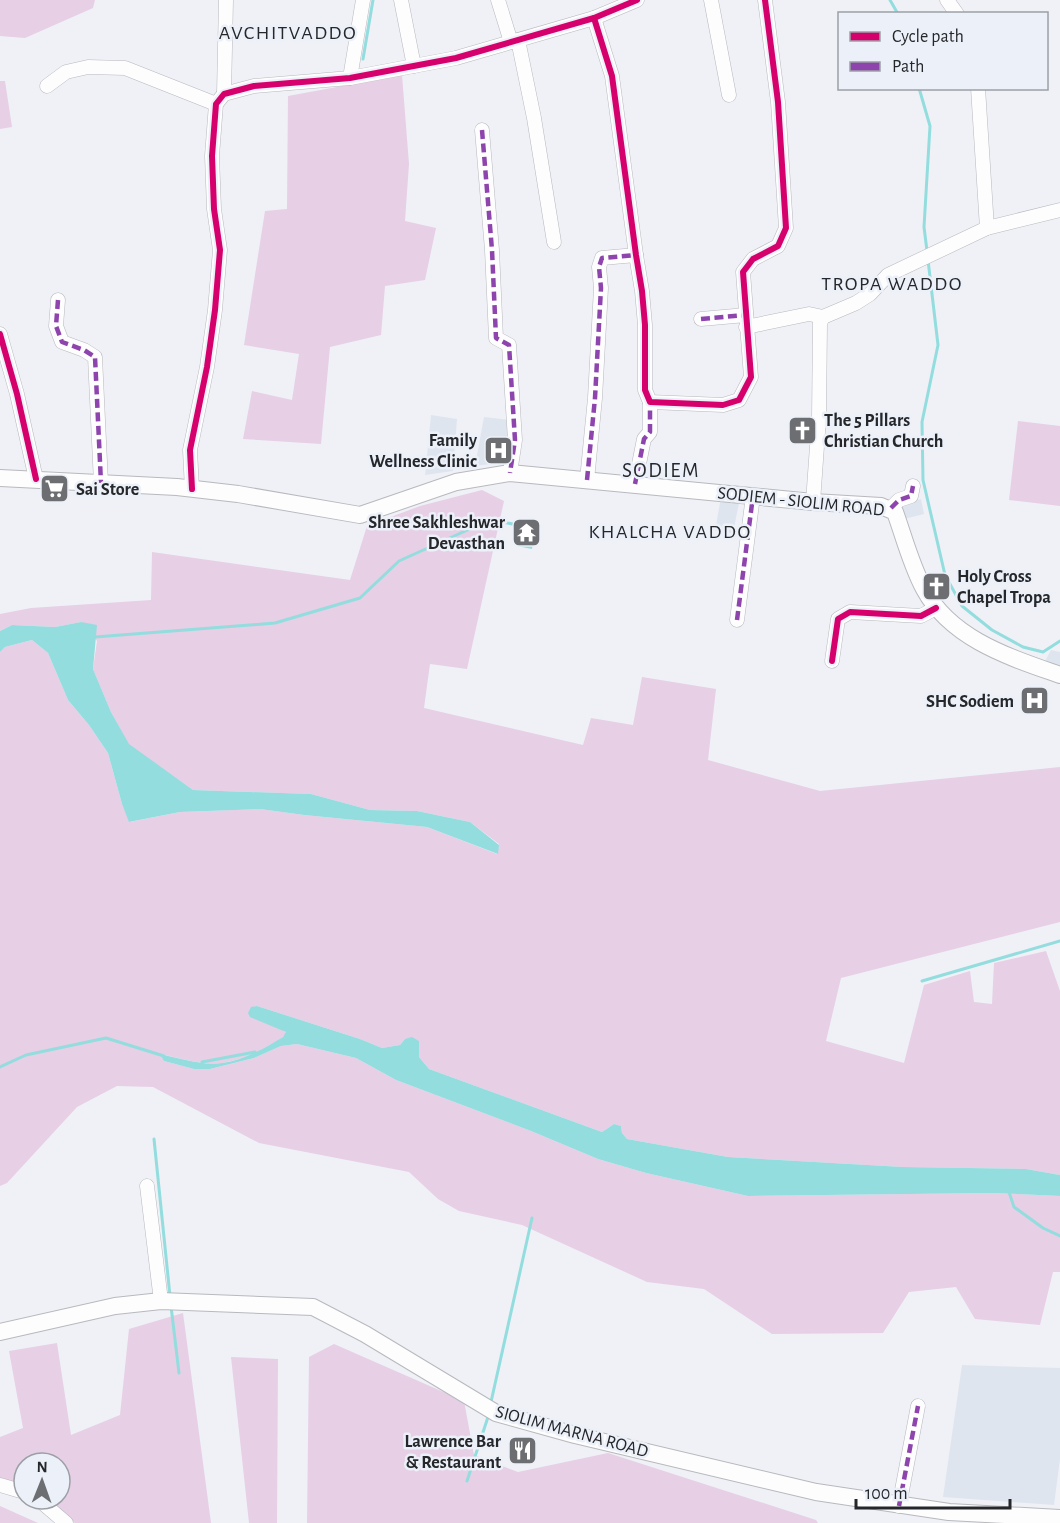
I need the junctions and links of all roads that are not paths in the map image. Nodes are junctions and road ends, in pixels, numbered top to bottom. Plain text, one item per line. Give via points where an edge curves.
1 (226, 0) edge
2 (363, 0) edge
3 (401, 0) edge
4 (498, 0) edge
5 (637, 0) edge
6 (711, 0) edge
7 (765, 0) edge
8 (610, 6) edge
9 (594, 18) junction
10 (515, 41) junction
11 (414, 66) junction
12 (350, 78) junction
13 (47, 86) dead end
14 (978, 90) edge
15 (729, 95) dead end
16 (220, 99) junction
17 (482, 130) dead end
18 (1060, 210) edge
19 (987, 228) junction
20 (554, 242) dead end
21 (636, 255) junction
22 (58, 300) dead end
23 (823, 317) junction
24 (701, 319) dead end
25 (746, 321) junction
26 (0, 334) edge
27 (650, 402) junction
28 (510, 473) junction
29 (0, 478) edge
30 (36, 479) junction
31 (587, 480) junction
32 (101, 483) junction
33 (635, 484) junction
34 (913, 486) dead end
35 (192, 489) junction
36 (753, 496) junction
37 (813, 502) junction
38 (891, 508) junction
39 (936, 608) junction
40 (737, 620) dead end
41 (832, 661) dead end
42 (1060, 675) edge
43 (147, 1186) dead end
44 (161, 1301) junction
45 (0, 1332) edge
46 (918, 1406) dead end
47 (898, 1506) junction
48 (52, 1511) edge
49 (1060, 1518) edge
50 (66, 1523) edge

1 - 16 street
2 - 12 street
3 - 11 street
4 - 10 street
5 - 8 street
6 - 15 street
7 - 25 street via 778,102 786,228 778,246 753,259 743,272
8 - 9 street
9 - 10 street
9 - 21 street via 612,76
10 - 11 street
10 - 20 street via 534,118
11 - 12 street
12 - 16 street via 254,86
13 - 16 street via 66,72 88,67 125,68
14 - 19 street
16 - 35 street via 212,156 220,250 207,367 190,450
17 - 28 street via 496,338 509,345 514,441
18 - 19 street
19 - 23 street via 888,275 870,294
21 - 27 street via 645,325 645,390
21 - 31 street via 602,258 599,267 595,398
22 - 32 street via 56,326 62,342 95,357
23 - 25 street via 809,314
23 - 37 street
24 - 25 street
25 - 27 street via 751,377 739,400 723,405
26 - 30 street
27 - 33 street via 650,432 644,439
28 - 31 main road, SODIEM - SIOLIM ROAD
28 - 35 main road, SODIEM - SIOLIM ROAD via 456,482 360,515
29 - 30 main road, SODIEM - SIOLIM ROAD
30 - 32 main road, SODIEM - SIOLIM ROAD
31 - 33 main road, SODIEM - SIOLIM ROAD
32 - 35 main road, SODIEM - SIOLIM ROAD
33 - 36 main road, SODIEM - SIOLIM ROAD
34 - 38 street via 911,496
36 - 37 main road, SODIEM - SIOLIM ROAD
36 - 40 street
37 - 38 main road, SODIEM - SIOLIM ROAD
38 - 39 main road, SODIEM - SIOLIM ROAD via 924,589
39 - 41 street via 921,616 850,612 838,619
39 - 42 main road, SODIEM - SIOLIM ROAD via 973,639
43 - 44 street
44 - 45 main road, SIOLIM MARNA ROAD via 115,1306
44 - 47 main road, SIOLIM MARNA ROAD via 313,1307 496,1413 801,1488
46 - 47 street
47 - 49 main road, SIOLIM MARNA ROAD
48 - 50 street

